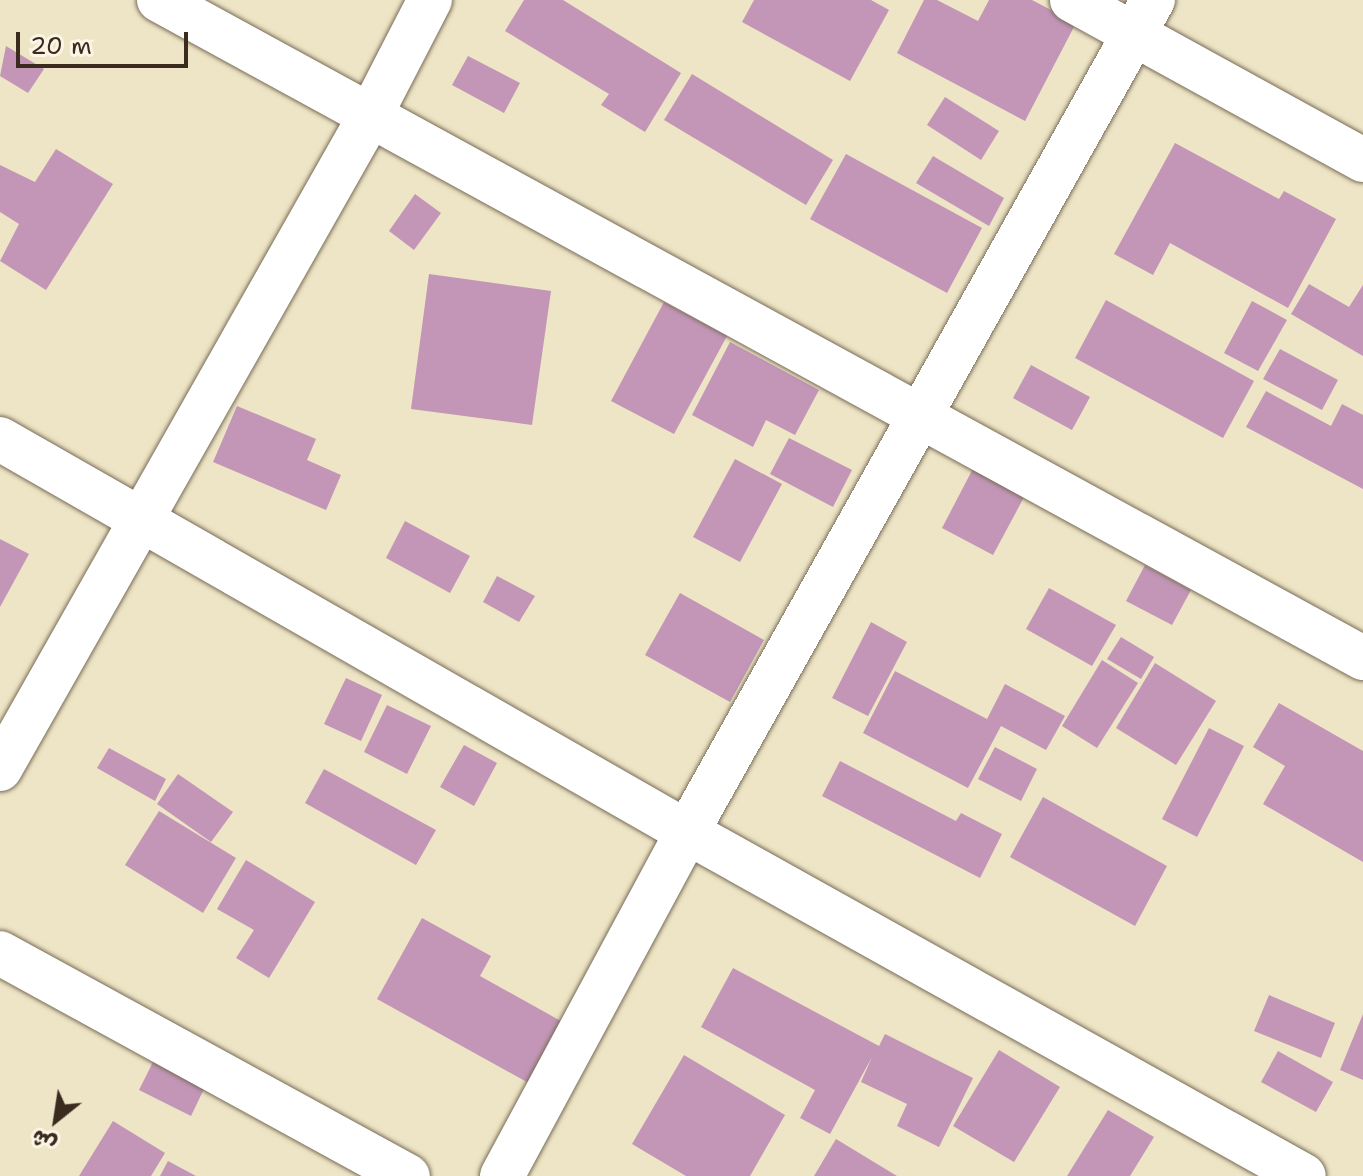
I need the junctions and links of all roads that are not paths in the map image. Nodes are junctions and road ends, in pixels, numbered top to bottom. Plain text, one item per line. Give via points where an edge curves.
1 (159, 0) edge
2 (430, 0) edge
3 (1072, 0) edge
4 (1143, 18) edge
5 (370, 116) junction
6 (1363, 160) edge
7 (920, 415) junction
8 (0, 439) edge
9 (142, 518) junction
10 (1363, 658) edge
11 (0, 769) edge
12 (687, 832) junction
13 (0, 953) edge
14 (408, 1176) edge
15 (502, 1176) edge
16 (1304, 1176) edge

1 - 5 street
2 - 5 street
3 - 4 street
4 - 6 street
4 - 7 street
5 - 7 street
5 - 9 street
7 - 10 street
7 - 12 street
8 - 9 street
9 - 11 street
9 - 12 street
12 - 15 street
12 - 16 street
13 - 14 street

